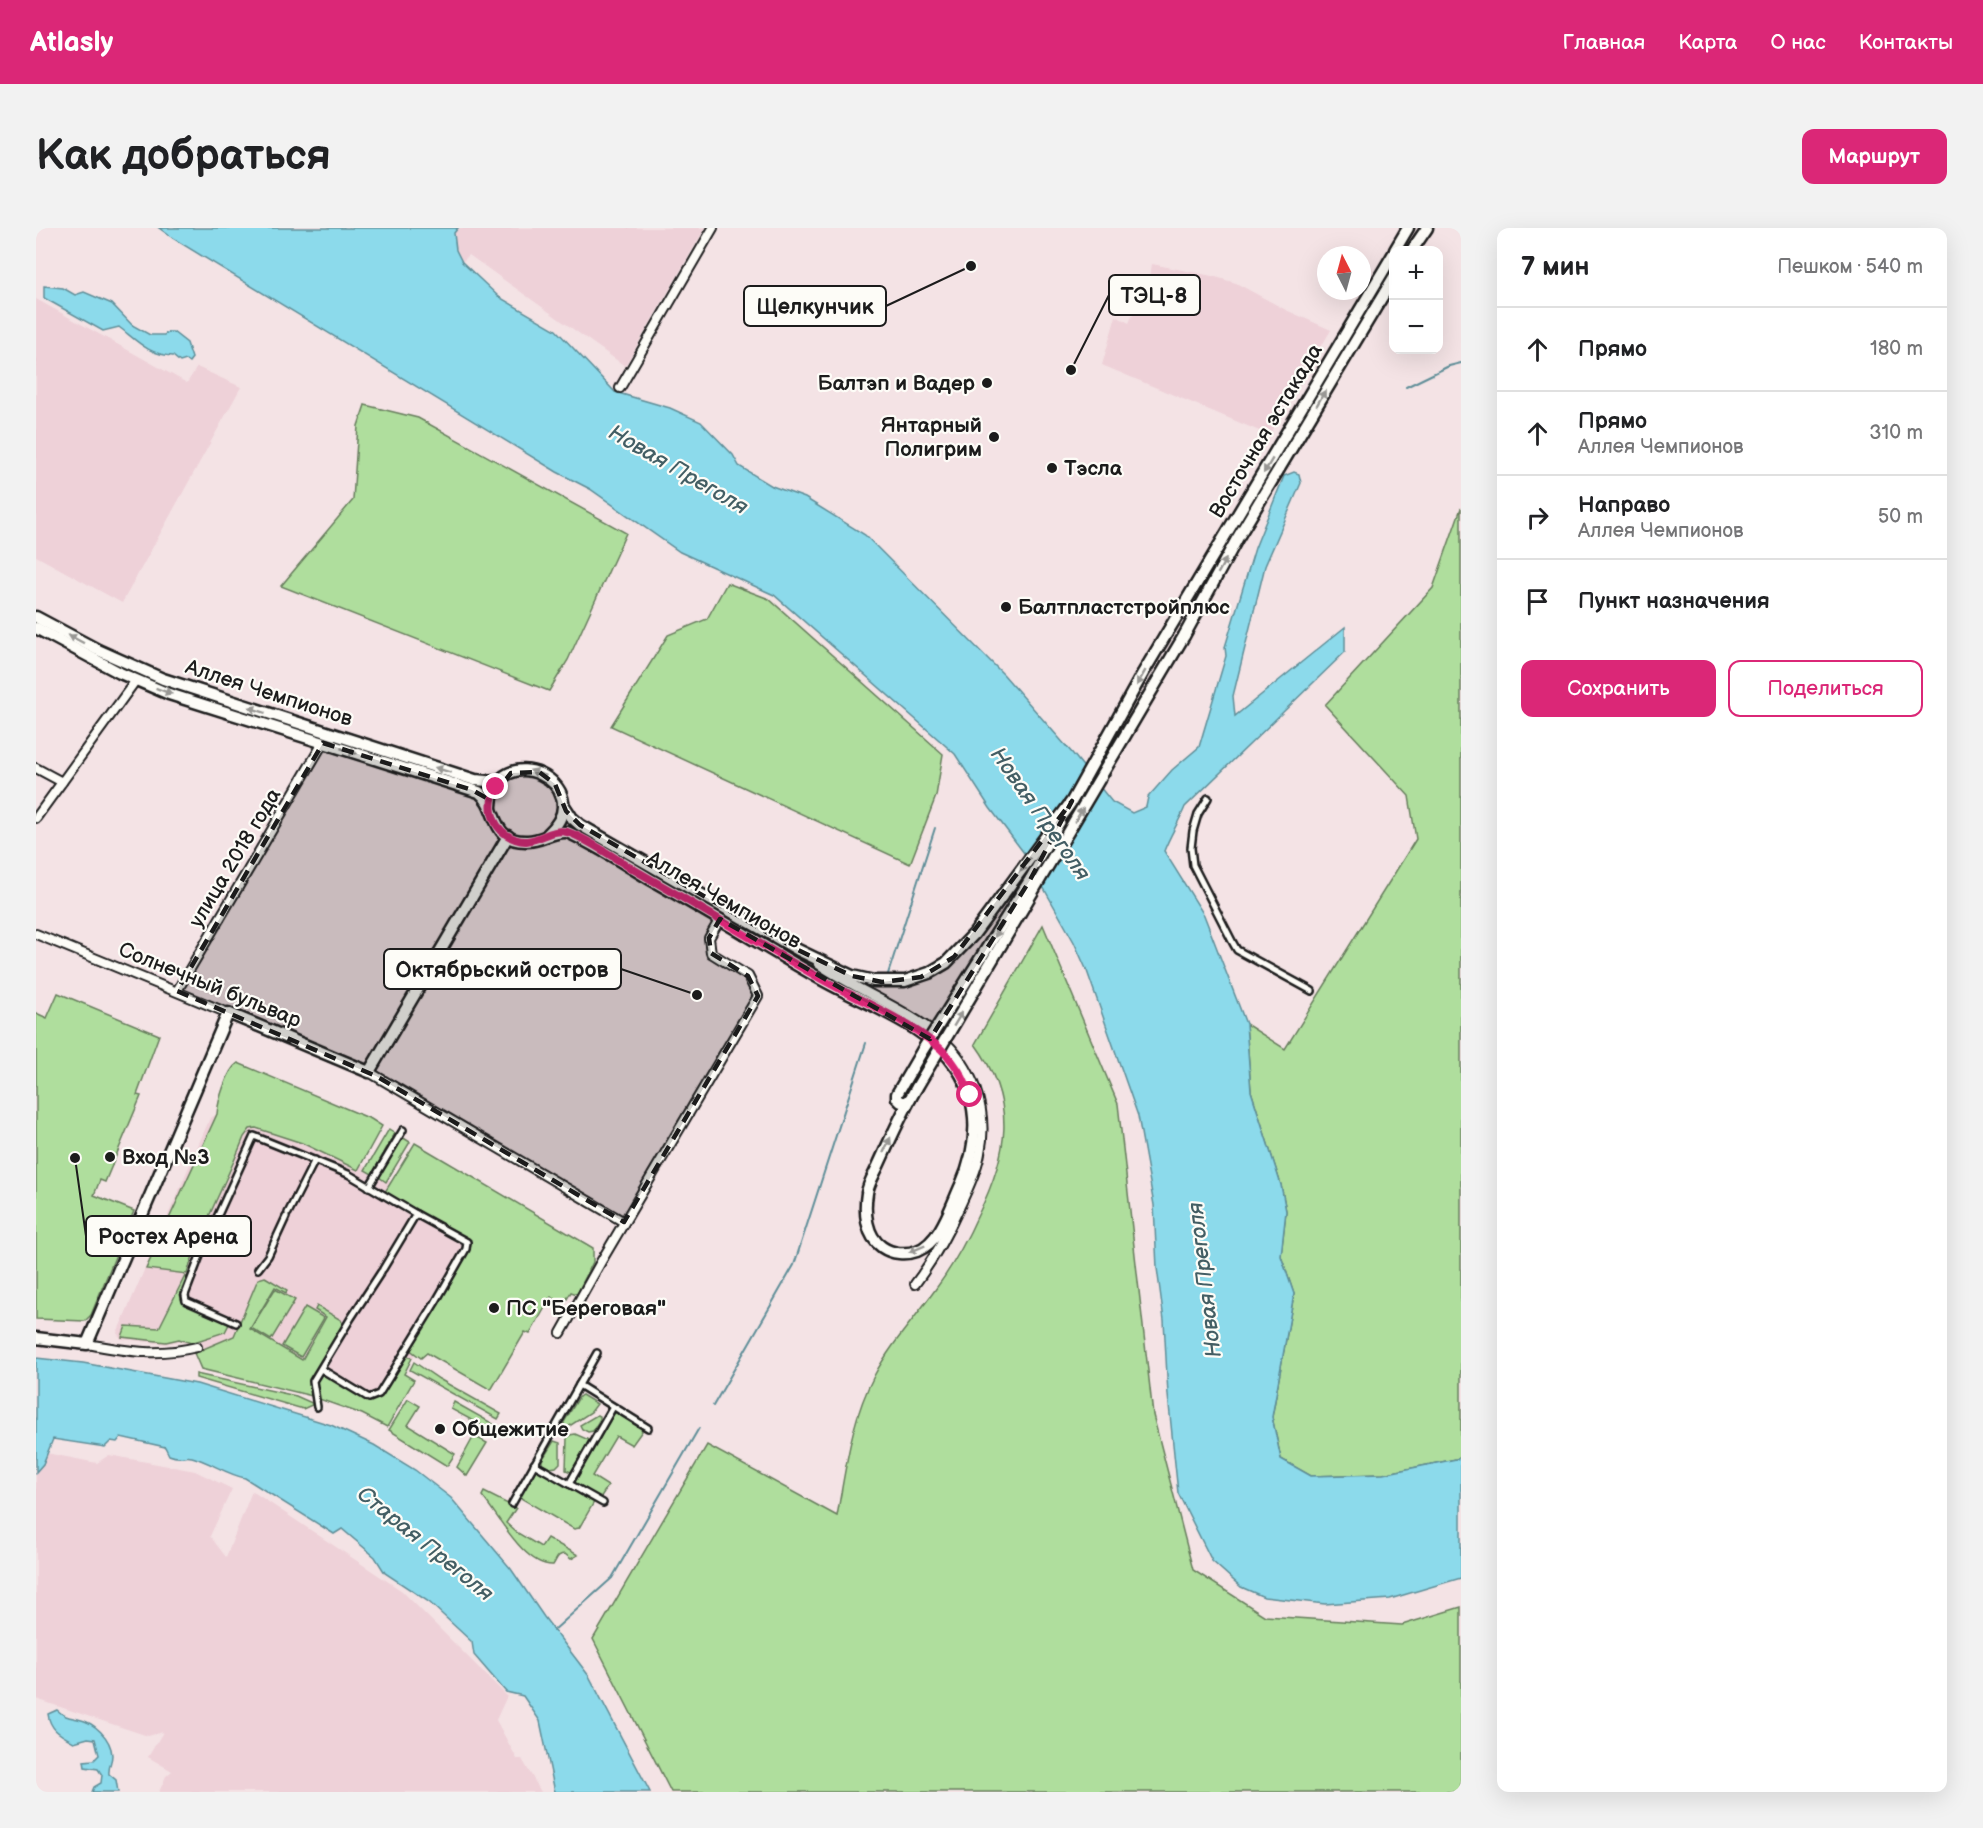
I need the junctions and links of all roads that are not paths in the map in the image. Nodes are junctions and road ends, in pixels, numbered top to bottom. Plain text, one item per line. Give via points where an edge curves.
1 (713, 228) edge
2 (1408, 228) edge
3 (1427, 228) edge
4 (1398, 246) edge
5 (1415, 246) edge
6 (1389, 260) edge
7 (1389, 285) edge
8 (620, 388) dead end
9 (36, 617) edge
10 (36, 628) edge
11 (136, 680) junction
12 (323, 742) junction
13 (36, 768) edge
14 (62, 782) junction
15 (500, 782) junction
16 (1208, 798) dead end
17 (1072, 801) junction
18 (562, 804) junction
19 (491, 807) junction
20 (36, 818) edge
21 (548, 834) junction
22 (508, 836) junction
23 (720, 919) junction
24 (36, 934) edge
25 (798, 950) junction
26 (1312, 991) dead end
27 (177, 992) junction
28 (228, 1013) junction
29 (369, 1072) junction
30 (910, 1099) junction
31 (403, 1130) dead end
32 (315, 1160) junction
33 (369, 1187) junction
34 (417, 1214) junction
35 (624, 1222) junction
36 (258, 1269) dead end
37 (915, 1284) dead end
38 (236, 1323) dead end
39 (561, 1333) dead end
40 (36, 1338) edge
41 (87, 1344) junction
42 (197, 1347) dead end
43 (597, 1353) dead end
44 (321, 1369) junction
45 (579, 1385) junction
46 (317, 1407) dead end
47 (613, 1407) junction
48 (648, 1428) dead end
49 (534, 1464) junction
50 (569, 1484) junction
51 (512, 1503) dead end
52 (603, 1503) dead end

1 - 8 street
2 - 4 main road, Восточная эстакада
3 - 5 main road
6 -> 17 main road, Восточная эстакада
30 -> 7 main road, Восточная эстакада, bridge
15 -> 9 main road, Аллея Чемпионов via 475,780 183,686 124,663
10 - 11 main road, Аллея Чемпионов
11 -> 12 main road, Аллея Чемпионов
11 - 14 street
12 -> 19 main road, Аллея Чемпионов via 479,792
12 - 27 street, улица 2018 года
13 - 14 street
14 - 20 street
18 -> 15 main road, Аллея Чемпионов via 555,784 539,772 518,771
15 - 19 main road
16 - 26 street via 1194,831 1193,866 1233,944
17 -> 25 main road, Аллея Чемпионов via 960,951 939,968 905,981 882,982 861,979
17 -> 30 main road, bridge via 1030,880 897,1094 901,1102
18 - 21 main road via 561,818
18 - 25 main road, Аллея Чемпионов via 580,825
19 - 22 main road, Аллея Чемпионов via 498,827
21 - 22 main road, Аллея Чемпионов via 528,841
21 - 23 main road, Аллея Чемпионов via 574,835
22 - 29 main road
23 -> 30 main road, Аллея Чемпионов via 927,1037 963,1078 970,1095 975,1134 965,1175 933,1238 919,1250 901,1254 883,1248 872,1236 867,1222 867,1193
23 - 35 street via 710,938 711,953 748,976 758,996
24 - 27 street, Солнечный бульвар
25 - 37 street via 931,1031 958,1056 974,1084 983,1127 977,1164 945,1239
27 - 28 street, Солнечный бульвар
28 - 29 main road, Солнечный бульвар
28 - 41 main road
29 - 35 street, Солнечный бульвар
31 - 33 street
32 - 33 street
32 - 36 street
32 - 38 street via 254,1136 185,1295 186,1301
33 - 34 street
34 - 44 street
34 - 44 street via 467,1242 466,1249 379,1394 369,1398
35 - 39 street
40 - 41 main road
41 - 42 street via 152,1353
43 - 45 street
44 - 46 street via 313,1381
45 - 47 street
45 - 49 street
47 - 48 street
47 - 50 street
49 - 50 street
49 - 51 street
50 - 52 street

